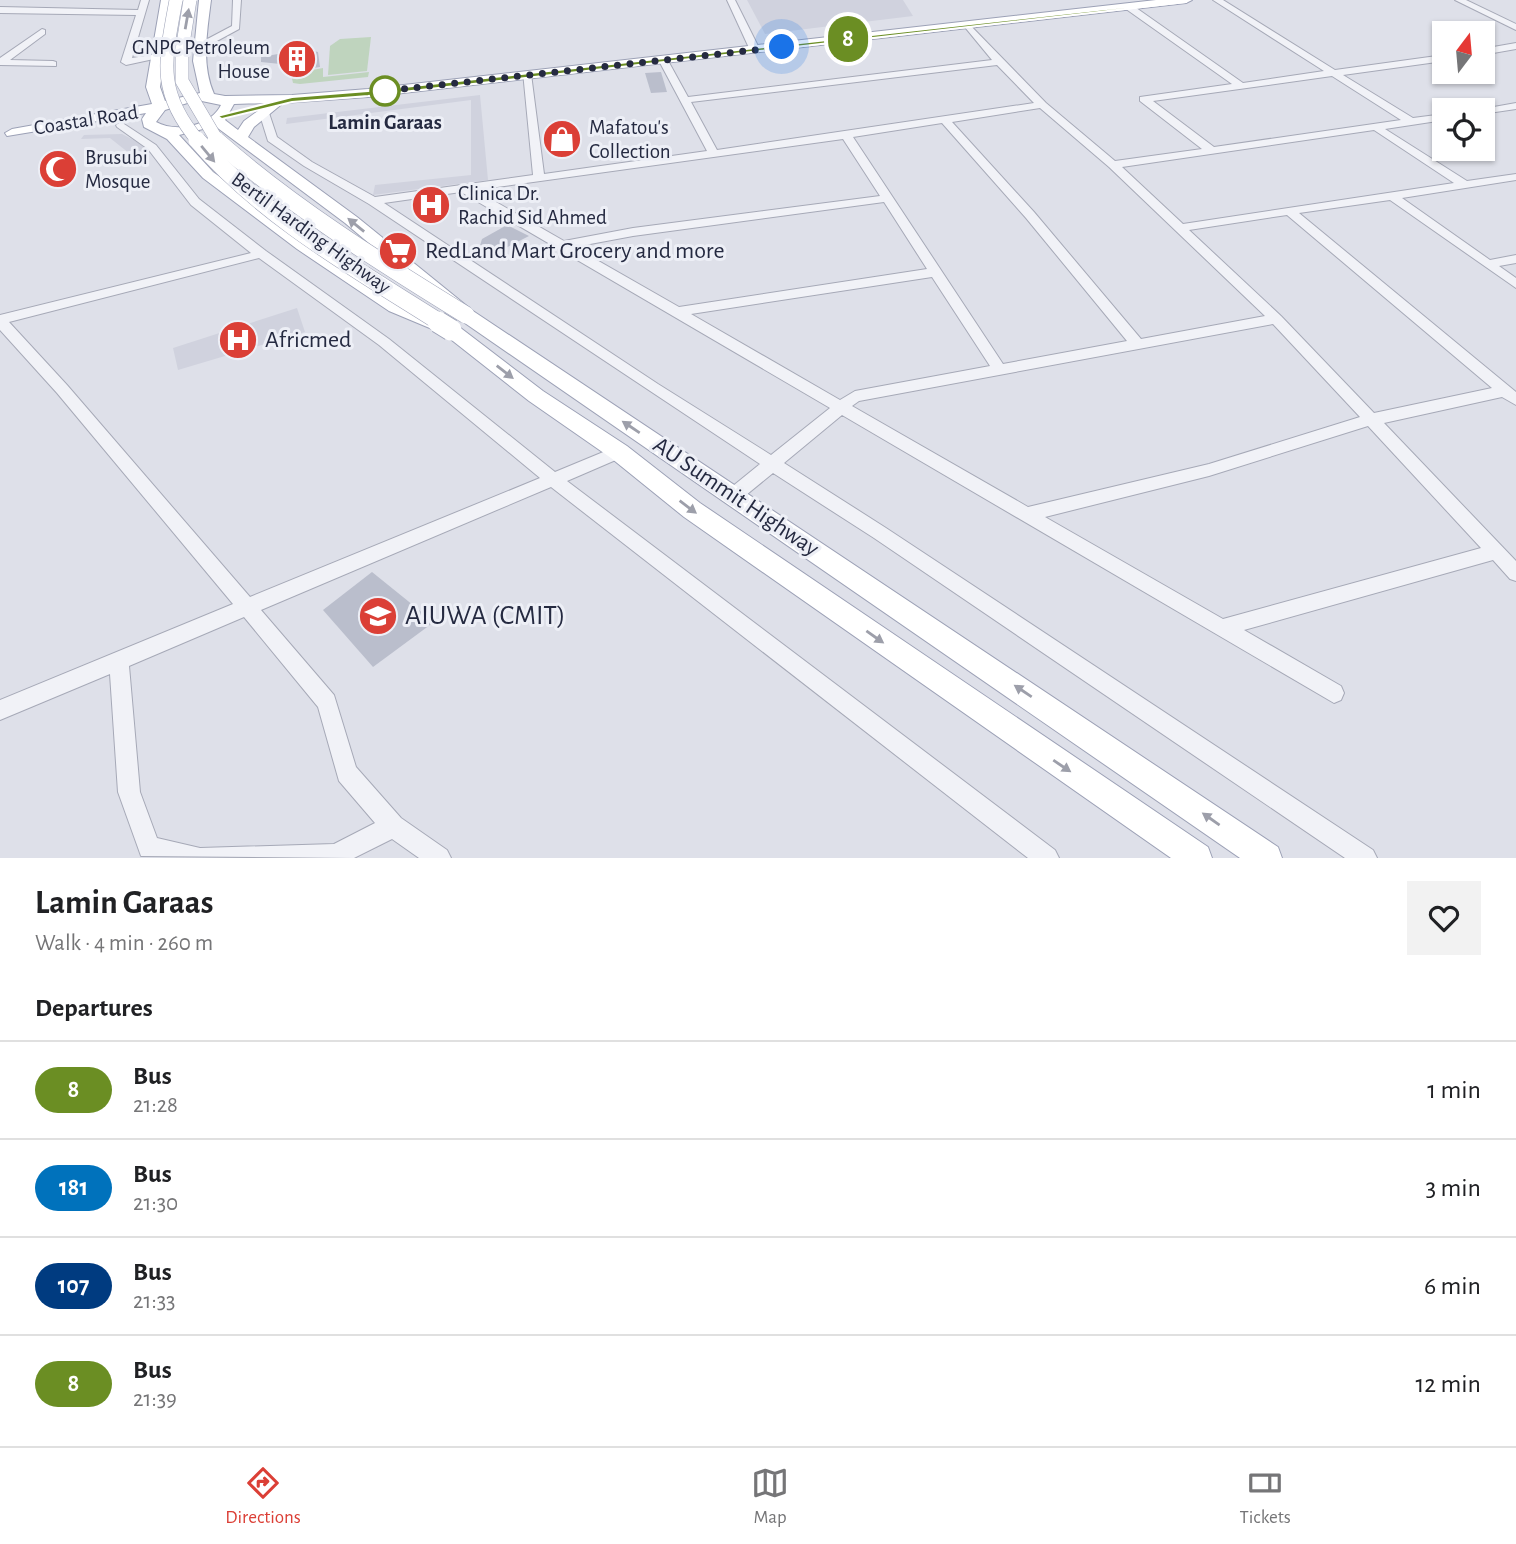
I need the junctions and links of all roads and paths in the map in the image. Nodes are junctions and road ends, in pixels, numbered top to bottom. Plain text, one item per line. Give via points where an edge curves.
1 (145, 0) edge
2 (167, 0) edge
3 (176, 0) edge
4 (190, 0) edge
5 (205, 0) edge
6 (237, 0) edge
7 (731, 0) edge
8 (1186, 0) edge
9 (1217, 0) edge
10 (1474, 0) edge
11 (1172, 1) edge
12 (1461, 1) edge
13 (1129, 7) junction
14 (0, 10) edge
15 (141, 13) junction
16 (968, 26) junction
17 (1516, 27) edge
18 (41, 32) dead end
19 (201, 46) junction
20 (1516, 47) edge
21 (755, 50) junction
22 (1495, 50) edge
23 (158, 57) junction
24 (663, 59) junction
25 (3, 60) edge
26 (1432, 60) edge
27 (999, 62) junction
28 (53, 64) dead end
29 (526, 74) junction
30 (1337, 75) junction
31 (153, 87) junction
32 (1243, 87) junction
33 (208, 96) junction
34 (292, 99) junction
35 (225, 100) junction
36 (685, 100) junction
37 (1042, 105) junction
38 (1516, 106) edge
39 (160, 107) junction
40 (271, 108) junction
41 (1495, 109) edge
42 (219, 118) junction
43 (83, 119) junction
44 (1432, 119) edge
45 (945, 120) junction
46 (1411, 122) junction
47 (121, 125) junction
48 (1374, 126) junction
49 (156, 127) junction
50 (6, 134) edge
51 (846, 135) junction
52 (239, 139) junction
53 (1211, 150) junction
54 (714, 154) junction
55 (1113, 165) junction
56 (539, 177) junction
57 (1516, 177) edge
58 (1465, 185) junction
59 (464, 189) junction
60 (1392, 196) junction
61 (889, 198) junction
62 (373, 201) junction
63 (1289, 211) junction
64 (1180, 228) junction
65 (560, 246) junction
66 (261, 254) junction
67 (1516, 259) edge
68 (1487, 264) junction
69 (937, 272) junction
70 (1516, 284) edge
71 (677, 312) junction
72 (1276, 319) junction
73 (0, 321) edge
74 (458, 323) junction
75 (1138, 344) junction
76 (1000, 370) junction
77 (1511, 396) edge
78 (841, 406) junction
79 (1370, 420) junction
80 (619, 452) junction
81 (772, 463) junction
82 (555, 481) junction
83 (734, 495) junction
84 (1024, 515) junction
85 (1495, 552) junction
86 (1516, 573) edge
87 (248, 605) junction
88 (1221, 628) junction
89 (119, 660) junction
90 (1334, 693) dead end
91 (0, 710) edge
92 (393, 826) junction
93 (196, 858) edge
94 (205, 858) edge
95 (439, 858) edge
96 (1047, 858) edge
97 (1195, 858) edge
98 (1267, 858) edge
99 (1365, 858) edge

1 - 15 street
2 - 23 main road
3 -> 74 main road, Bertil Harding Highway, bridge via 167,66 169,94 194,138 218,165 283,217
74 -> 4 main road, Bertil Harding Highway, bridge via 249,169 214,138 182,81
5 - 19 main road
6 - 19 street via 236,27
7 - 21 street
8 - 11 main road
9 - 30 street
10 - 12 street
11 - 13 main road
12 - 17 street
13 - 16 main road
13 - 32 street
14 - 15 street
15 - 23 street via 126,62
16 - 21 main road
16 - 27 street
18 - 25 street
19 - 33 main road via 198,72
20 - 22 street
21 - 24 main road
23 - 31 main road
24 - 29 main road
24 - 36 street
25 - 28 street
26 - 30 street
27 - 36 street
27 - 37 street
29 - 34 main road
29 - 56 street
30 - 32 street
30 - 46 street
31 - 39 main road
31 - 43 main road via 119,108
32 - 53 street via 1144,99
33 - 35 main road
33 - 39 main road, Coastal Road
34 - 35 main road
34 - 40 main road
35 - 42 main road via 227,110
36 - 54 street
37 - 45 street
37 - 55 street
38 - 41 street
39 - 43 main road, Coastal Road
39 - 49 main road via 149,119
40 - 42 main road
40 - 52 main road via 249,124
40 - 62 street via 272,139
42 - 49 main road, Coastal Road via 188,130
42 - 52 main road, AU Summit Highway
43 - 50 main road, Coastal Road
44 - 46 street
45 - 51 street
45 - 75 street
46 - 48 street
47 - 49 main road, Coastal Road
47 - 50 main road, Coastal Road
47 - 66 street via 152,147 195,202
48 - 53 street
48 - 58 street
49 - 74 main road, AU Summit Highway via 172,136 208,175 395,307
51 - 54 street
51 - 61 street
74 -> 52 main road, AU Summit Highway via 351,220
53 - 55 street
54 - 56 street
55 - 64 street
56 - 59 street
57 - 58 street
58 - 60 street
59 - 62 street
59 - 65 street
60 - 63 street
60 - 68 street
61 - 65 street
61 - 69 street
62 - 81 street
63 - 64 street
63 - 77 street
64 - 72 street
65 - 71 street
66 - 73 street
66 - 82 street via 384,342
67 - 68 street
68 - 70 street
69 - 71 street
69 - 76 street
71 - 78 street
72 - 75 street
72 - 79 street
73 - 87 street
74 -> 80 main road, AU Summit Highway via 536,396
83 -> 74 main road, AU Summit Highway
75 - 76 street
76 - 78 street via 855,396
77 - 79 street
78 - 81 street
78 - 84 street
79 - 84 street via 1209,470
79 - 85 street
80 - 82 street
80 -> 97 main road, AU Summit Highway via 692,510
81 - 83 street
81 - 99 street
82 - 87 street
82 - 96 street
98 -> 83 main road, AU Summit Highway
84 - 88 street
85 - 86 street
85 - 88 street
87 - 89 street
87 - 92 street via 327,702 347,772
88 - 90 street
89 - 91 street
89 - 93 street via 129,792 149,848
92 - 94 street via 336,855
92 - 95 street

